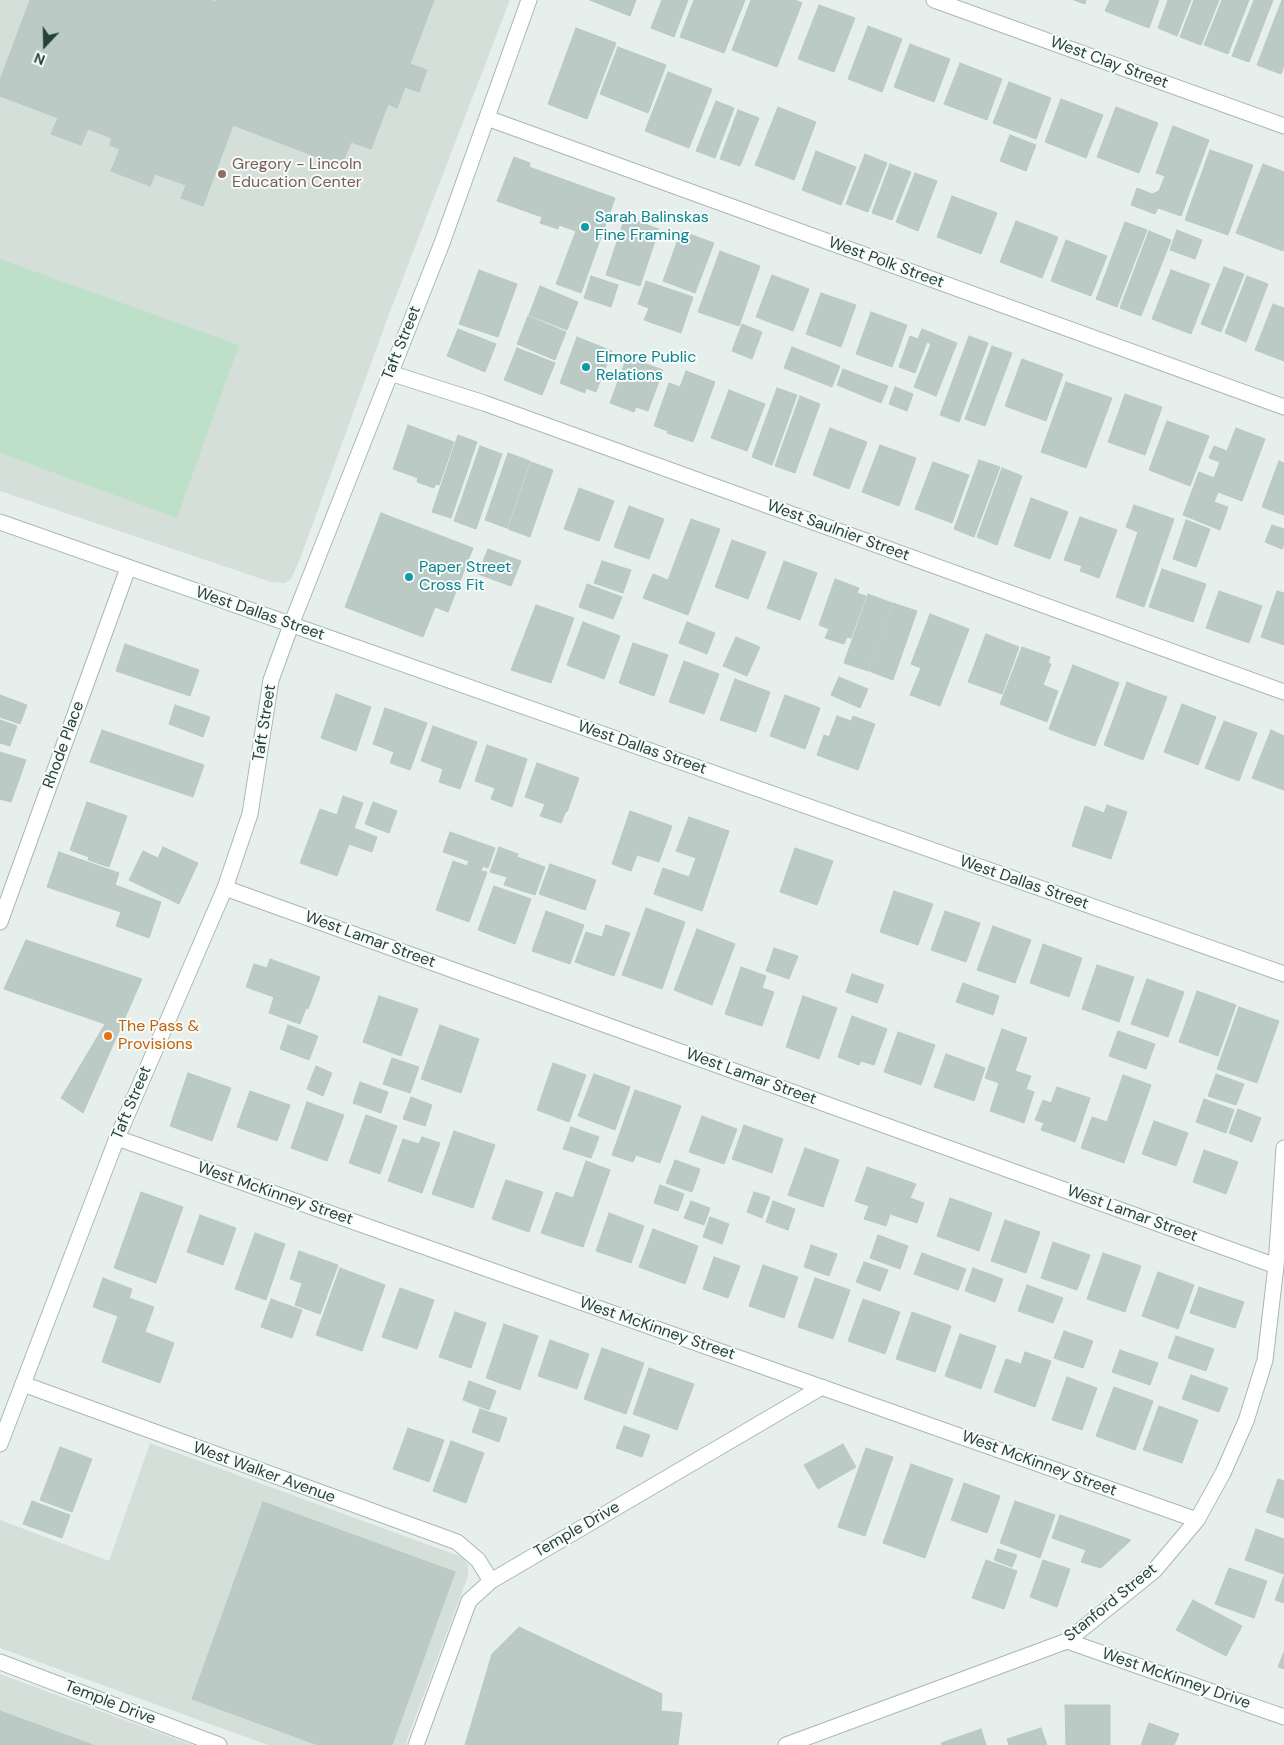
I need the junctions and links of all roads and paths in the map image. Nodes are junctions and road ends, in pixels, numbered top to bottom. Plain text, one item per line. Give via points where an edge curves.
1 (530, 0) edge
2 (934, 0) edge
3 (487, 118) junction
4 (1284, 126) edge
5 (390, 373) junction
6 (1284, 407) edge
7 (0, 522) edge
8 (128, 568) junction
9 (291, 624) junction
10 (1284, 692) edge
11 (226, 888) junction
12 (0, 922) edge
13 (1284, 974) edge
14 (117, 1138) junction
15 (1284, 1148) edge
16 (1276, 1266) junction
17 (24, 1384) junction
18 (822, 1387) junction
19 (0, 1444) edge
20 (1197, 1520) junction
21 (491, 1580) junction
22 (1067, 1641) junction
23 (0, 1662) edge
24 (1284, 1717) edge
25 (219, 1745) edge
26 (416, 1745) edge
27 (786, 1745) edge

1 - 3 street, Taft Street
2 - 4 street, West Clay Street
3 - 5 street, Taft Street
3 - 6 street, West Polk Street
5 - 9 street, Taft Street
5 - 10 street, West Saulnier Street via 494,406
7 - 8 street, West Dallas Street
8 - 9 street, West Dallas Street
8 - 12 street, Rhode Place
9 - 11 street, Taft Street via 272,680 250,814
9 - 13 street, West Dallas Street
11 - 14 street, Taft Street
11 - 16 street, West Lamar Street
14 - 17 street, Taft Street
14 - 18 street, West McKinney Street
15 - 16 street, Stanford Street
16 - 20 street, Stanford Street via 1265,1360 1246,1422 1224,1473
17 - 19 street, Taft Street
17 - 21 street, West Walker Avenue via 458,1542 478,1560
18 - 20 street, West McKinney Street
18 - 21 street, Temple Drive
20 - 22 street, Stanford Street via 1154,1571
21 - 26 street, Temple Drive via 468,1602
22 - 24 street, West McKinney Drive
22 - 27 street, Stanford Street
23 - 25 street, Temple Drive

